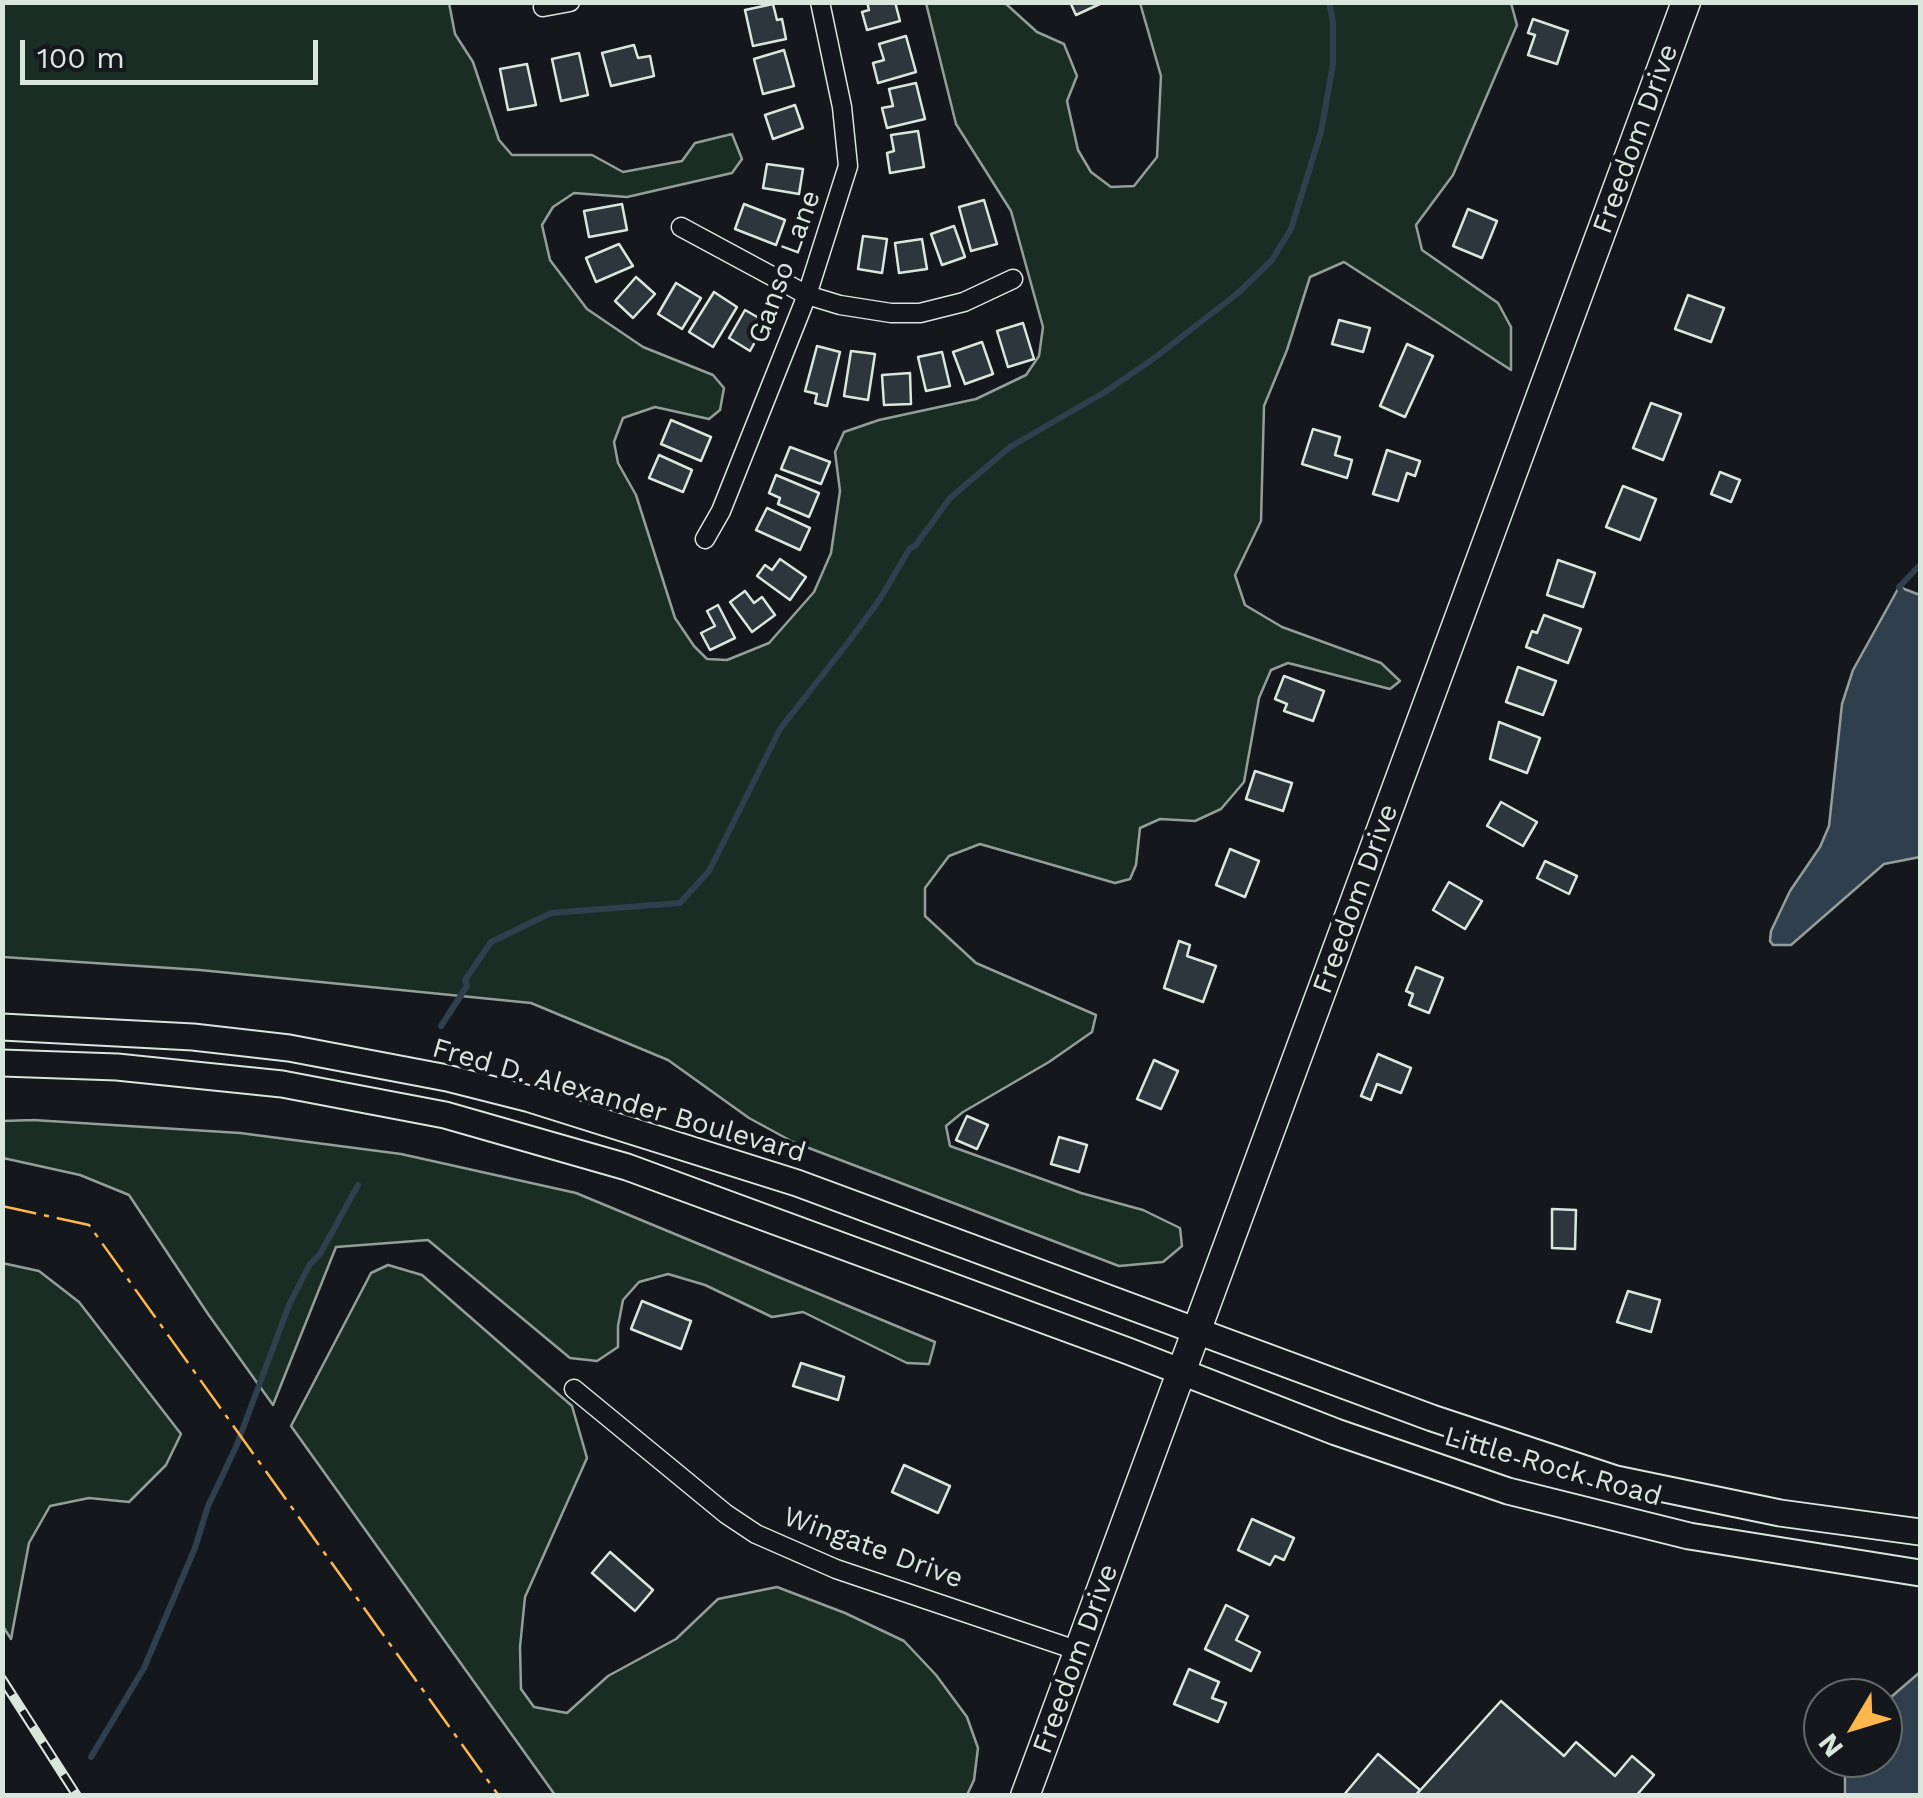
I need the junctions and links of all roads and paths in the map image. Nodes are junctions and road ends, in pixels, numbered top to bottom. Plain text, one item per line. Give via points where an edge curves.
1 (570, 2) edge
2 (820, 2) edge
3 (1686, 2) edge
4 (543, 7) dead end
5 (681, 227) dead end
6 (1014, 279) dead end
7 (806, 295) junction
8 (705, 539) dead end
9 (2, 1026) edge
10 (2, 1063) edge
11 (1196, 1331) junction
12 (1182, 1373) junction
13 (574, 1388) dead end
14 (1920, 1532) edge
15 (1920, 1573) edge
16 (1079, 1651) junction
17 (1025, 1796) edge

1 - 4 street
2 - 7 street, Ganso Lane via 848,166
3 - 11 main road, Freedom Drive
5 - 7 street
6 - 7 street via 920,313 891,314
7 - 8 street, Ganso Lane
9 - 11 main road, Fred D. Alexander Boulevard via 289,1048 448,1078 797,1183
10 - 12 main road via 282,1084 445,1115 627,1167
11 - 12 main road, Freedom Drive
11 - 14 main road, Little Rock Road via 1616,1479
12 - 15 main road, Little Rock Road via 1508,1491 1689,1536
12 - 16 main road, Freedom Drive
13 - 16 street, Wingate Drive via 756,1534
16 - 17 main road, Freedom Drive

